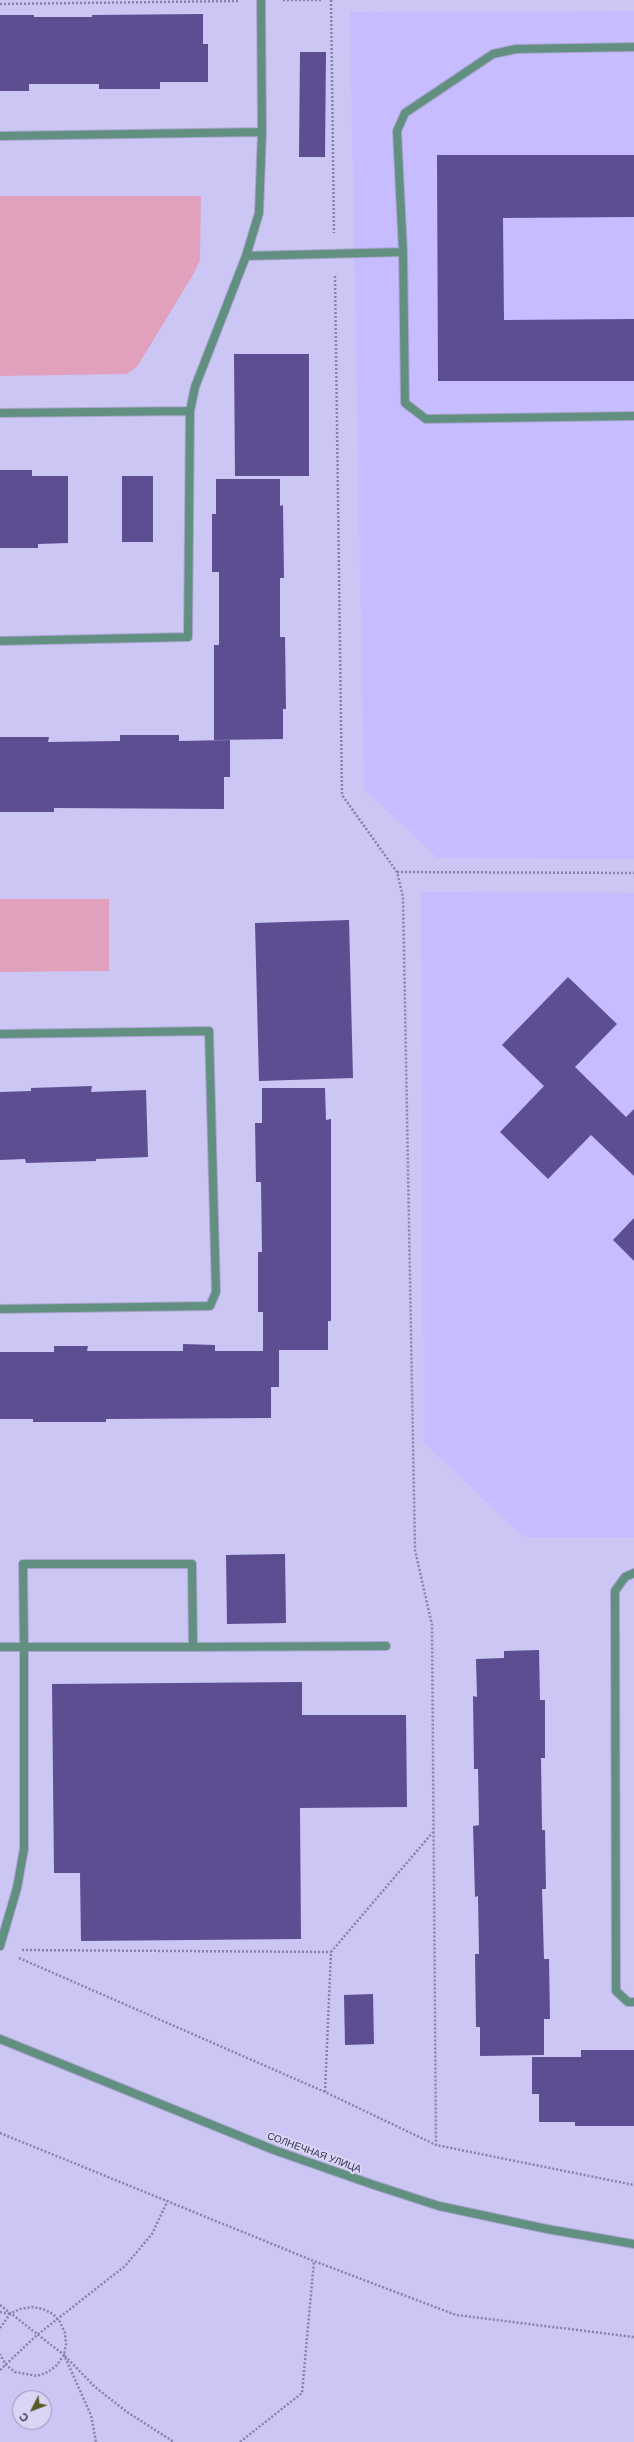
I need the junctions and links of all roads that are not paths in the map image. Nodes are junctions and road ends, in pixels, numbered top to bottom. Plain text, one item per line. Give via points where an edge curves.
1 (261, 0) edge
2 (634, 48) edge
3 (262, 132) junction
4 (0, 136) edge
5 (403, 252) junction
6 (246, 256) junction
7 (190, 411) junction
8 (0, 413) edge
9 (634, 416) edge
10 (0, 640) edge
11 (0, 1034) edge
12 (0, 1309) edge
13 (634, 1573) edge
14 (386, 1646) dead end
15 (0, 1647) edge
16 (24, 1647) junction
17 (193, 1647) junction
18 (0, 1946) edge
19 (634, 2002) edge
20 (0, 2039) edge
21 (634, 2244) edge

1 - 3 street
2 - 5 street via 516,49 493,54 405,113 397,131
3 - 4 street
3 - 6 street via 259,212
5 - 6 street
5 - 9 street via 405,403 426,418
6 - 7 street via 195,387
7 - 8 street
7 - 10 street via 188,637
11 - 12 street via 209,1031 216,1292 210,1306
13 - 19 street via 625,1577 615,1591 616,1991 628,2002
14 - 17 street
15 - 16 street
16 - 17 street
16 - 17 street via 23,1564 192,1564
16 - 18 street via 24,1849 17,1888
20 - 21 street, СОЛНЕЧНАЯ УЛИЦА via 266,2147 374,2185 439,2206 546,2229

